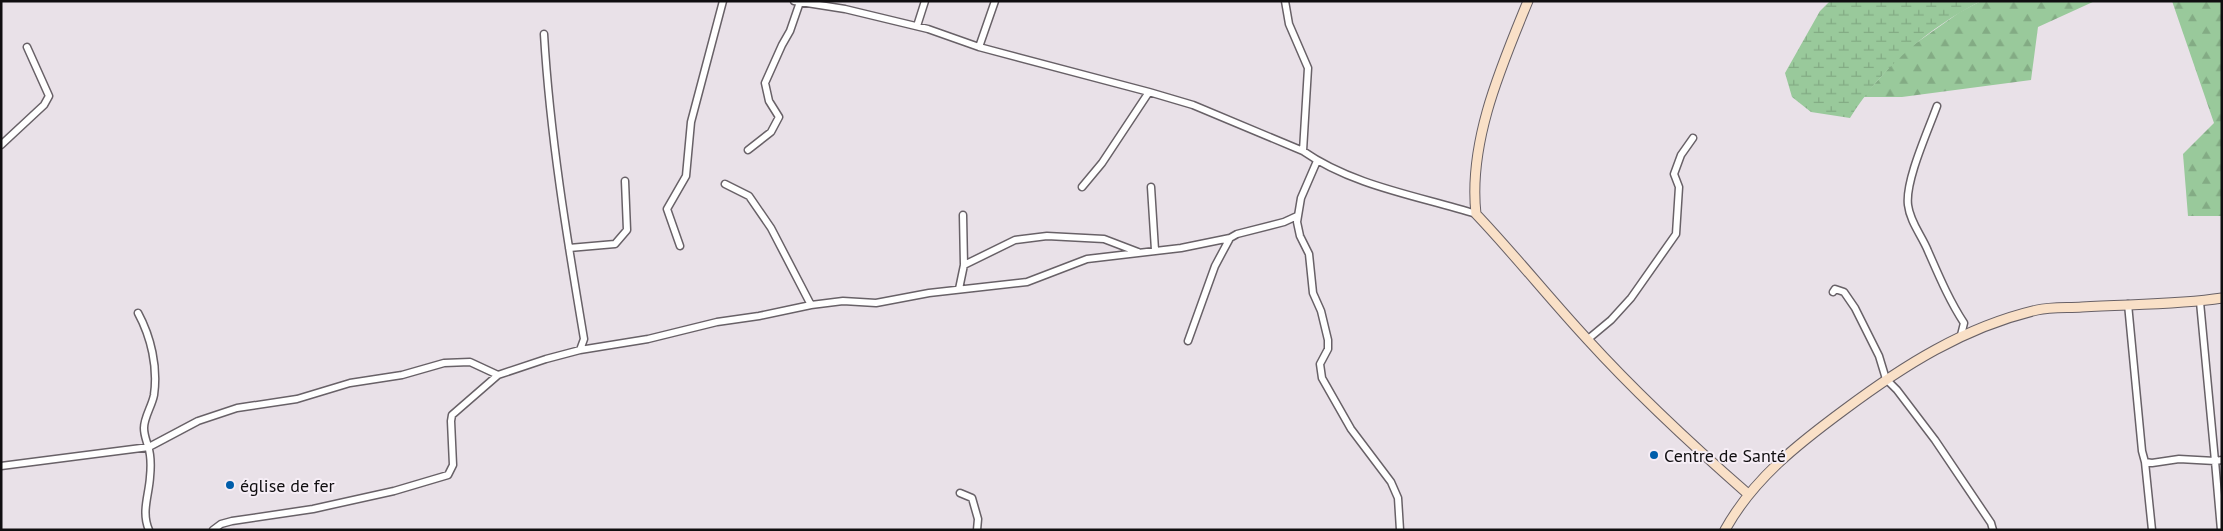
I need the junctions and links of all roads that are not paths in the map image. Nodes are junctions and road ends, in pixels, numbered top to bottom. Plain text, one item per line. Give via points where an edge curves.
1 (722, 1) edge
2 (925, 1) edge
3 (994, 1) edge
4 (1285, 1) edge
5 (1528, 1) edge
6 (797, 2) edge
7 (917, 26) junction
8 (544, 34) dead end
9 (979, 47) junction
10 (27, 48) dead end
11 (1149, 92) junction
12 (1937, 106) dead end
13 (1693, 138) dead end
14 (1, 145) edge
15 (748, 150) dead end
16 (1303, 151) junction
17 (1317, 161) junction
18 (625, 181) dead end
19 (725, 184) dead end
20 (1082, 187) dead end
21 (1151, 187) dead end
22 (1476, 214) junction
23 (962, 215) dead end
24 (1297, 216) junction
25 (1230, 238) junction
26 (680, 246) dead end
27 (569, 248) junction
28 (1155, 250) junction
29 (1138, 252) junction
30 (964, 265) junction
31 (959, 289) junction
32 (1833, 292) dead end
33 (2222, 298) edge
34 (2200, 302) junction
35 (2128, 304) junction
36 (811, 305) junction
37 (138, 313) dead end
38 (1962, 335) junction
39 (1587, 340) junction
40 (1188, 341) dead end
41 (580, 350) junction
42 (498, 375) junction
43 (1886, 379) junction
44 (149, 447) junction
45 (2218, 460) edge
46 (2145, 462) junction
47 (1, 466) edge
48 (960, 493) dead end
49 (1748, 494) junction
50 (149, 530) edge
51 (213, 530) edge
52 (977, 530) edge
53 (1400, 530) edge
54 (1725, 530) edge
55 (1993, 530) edge
56 (2152, 530) edge
57 (2220, 530) edge

1 - 26 street via 691,122 686,176 667,209
2 - 7 street
3 - 9 street
4 - 16 street via 1289,24 1308,68
5 - 22 main road via 1486,118 1475,166
6 - 7 street
6 - 15 street via 790,31 765,84 769,101 779,117 771,132
7 - 9 street
8 - 27 street
9 - 11 street
10 - 14 street via 48,96 44,105
11 - 16 street via 1201,108
11 - 20 street via 1102,163
12 - 38 street via 1910,183 1908,205 1944,290 1964,323
13 - 39 street via 1681,155 1674,174 1679,187 1676,234 1631,298
16 - 17 street
17 - 22 street via 1396,191
17 - 24 street
18 - 27 street via 627,230 615,244
19 - 36 street via 749,196 785,252
21 - 28 street
22 - 39 main road
23 - 30 street
24 - 25 street
24 - 53 street via 1300,236 1309,254 1313,293 1328,340 1328,349 1320,364 1322,378 1352,429 1391,482 1398,498
25 - 28 street
25 - 40 street
27 - 41 street via 584,339
28 - 29 street
29 - 30 street via 1104,239 1047,236 1015,240
29 - 31 street via 1074,262 1027,282
30 - 31 street
31 - 36 street via 876,302 843,301
32 - 43 street via 1836,289 1844,292 1855,308 1879,356
33 - 34 main road
34 - 35 main road
34 - 45 street
35 - 38 main road via 2038,310
35 - 46 street
36 - 41 street
37 - 44 street via 147,329 155,370 154,394 144,425 144,437
38 - 43 main road
39 - 49 main road via 1679,433
41 - 42 street
42 - 44 street via 470,362 444,364 350,383 296,399 237,408 198,421
42 - 51 street via 452,416 453,465 448,475 313,509 232,521
43 - 49 main road via 1775,464
43 - 55 street via 1935,440
44 - 47 street
44 - 50 street via 150,478 144,514
45 - 46 street via 2179,458
45 - 57 street
46 - 56 street
48 - 52 street via 972,498 978,519
49 - 54 main road

